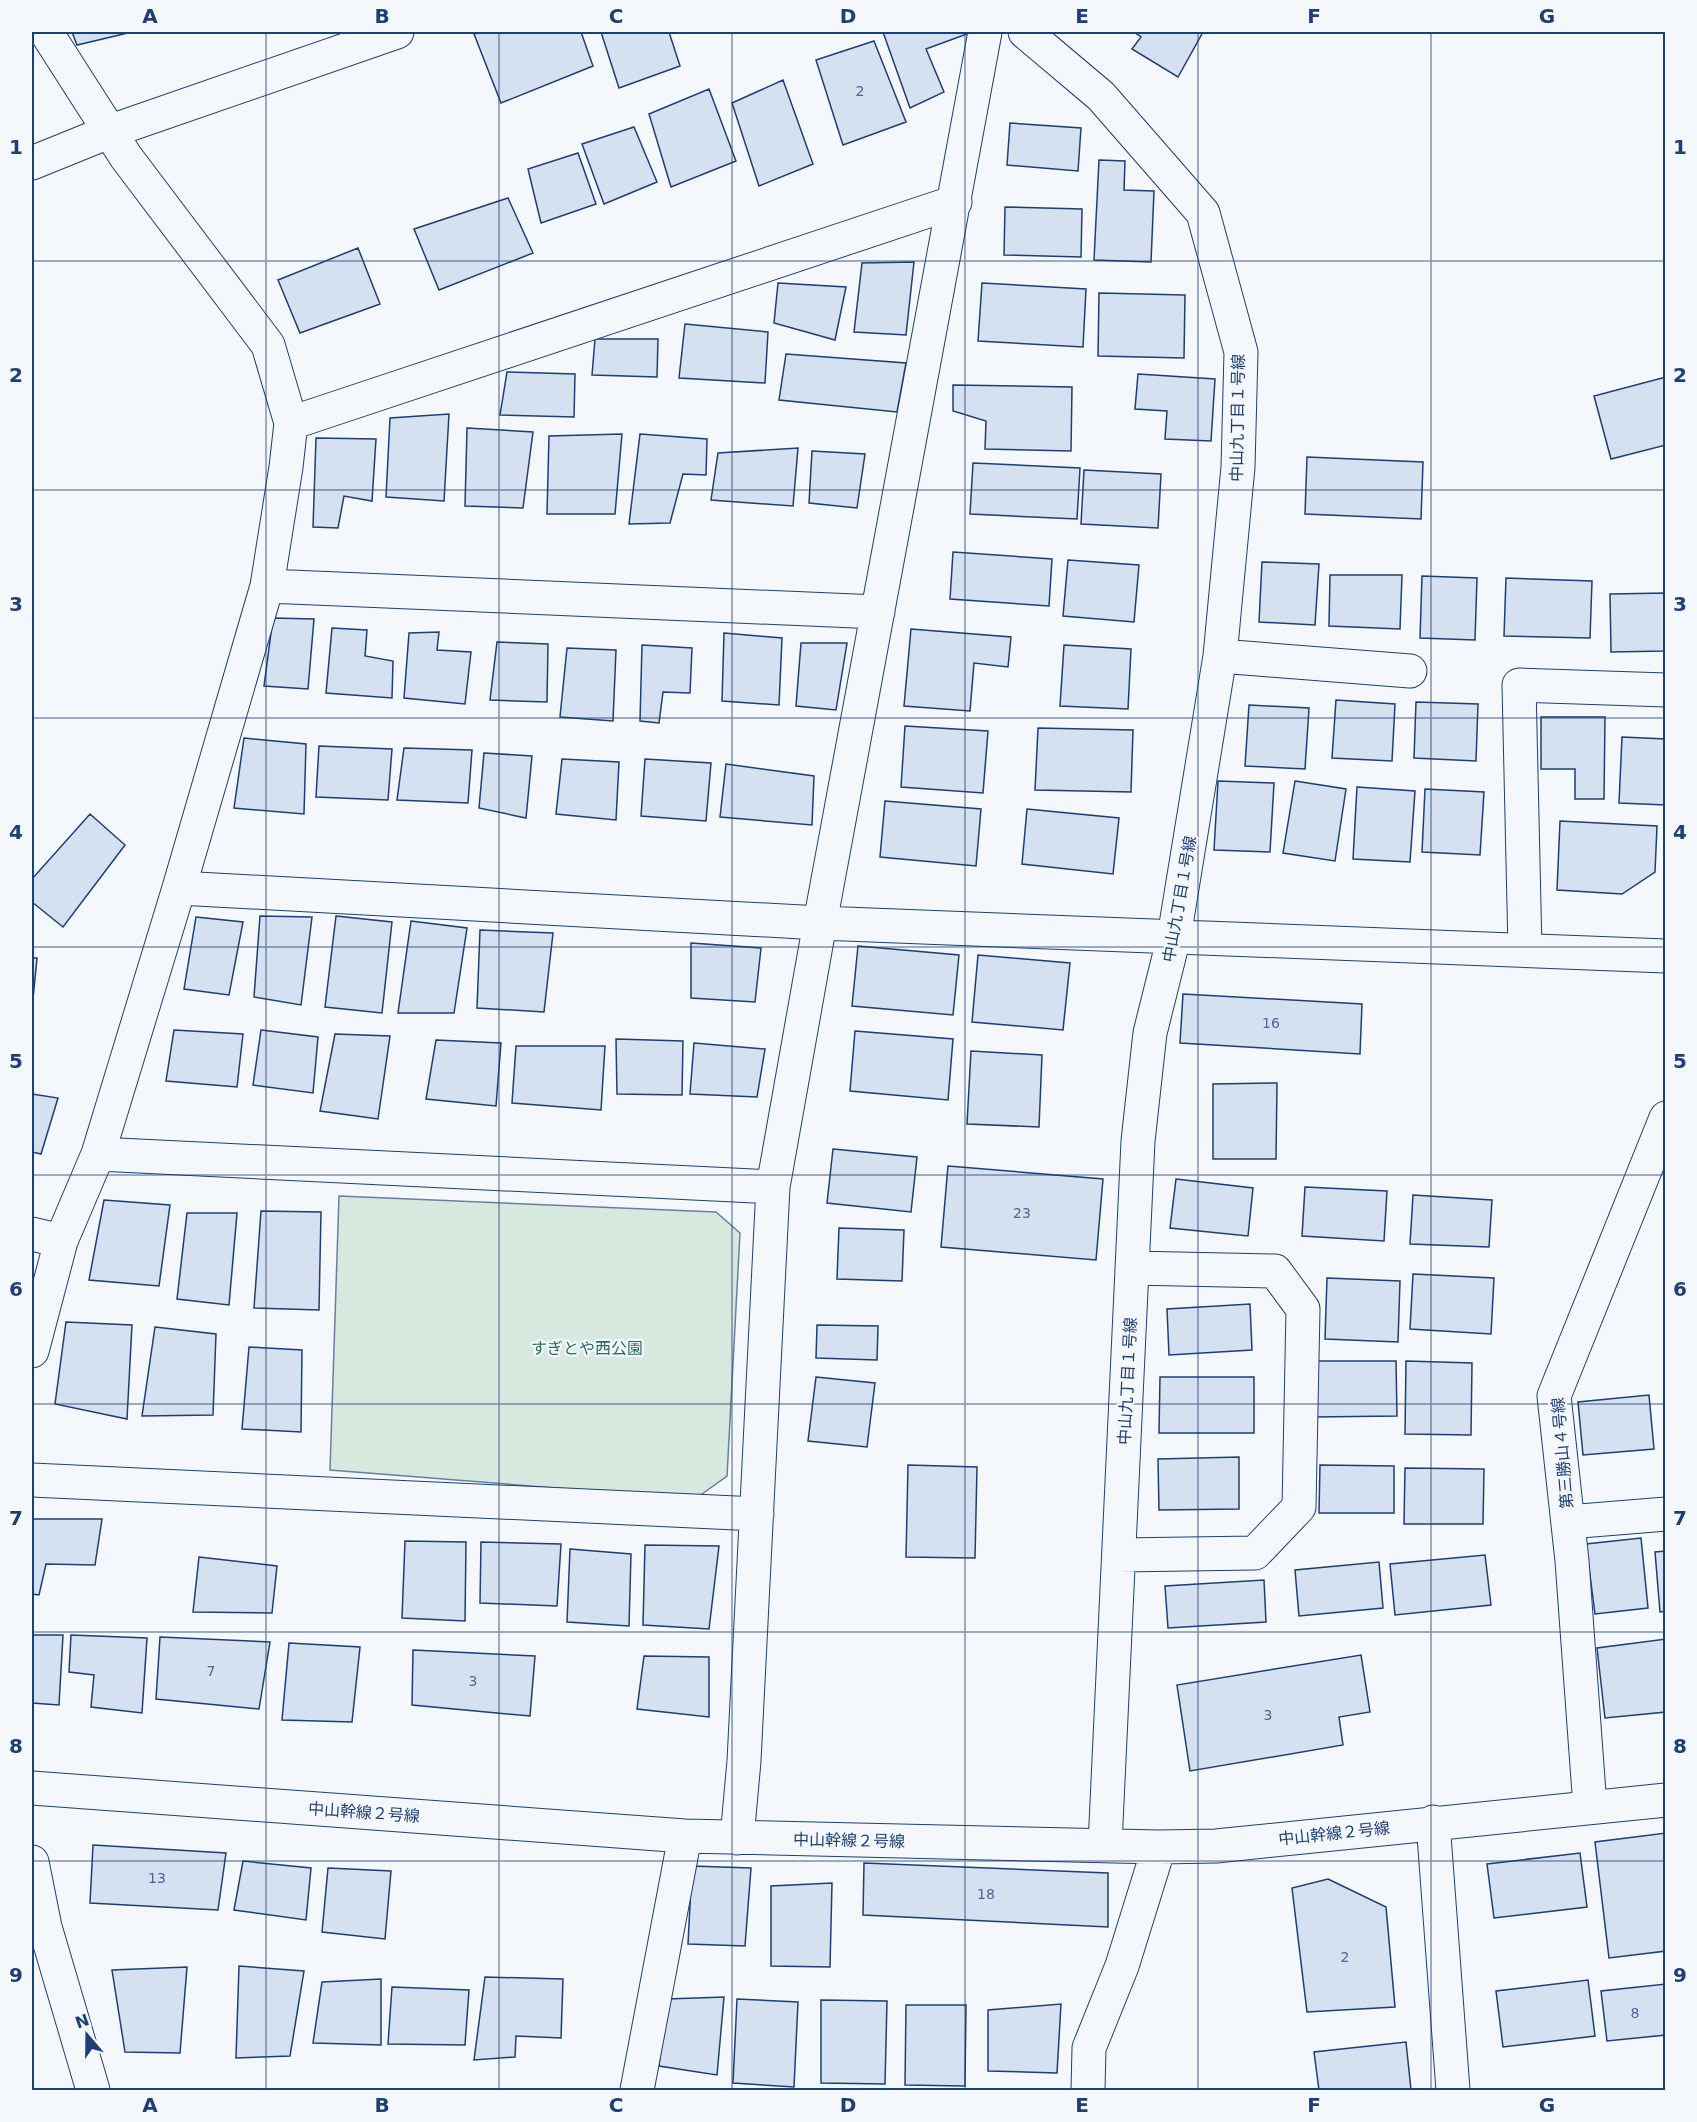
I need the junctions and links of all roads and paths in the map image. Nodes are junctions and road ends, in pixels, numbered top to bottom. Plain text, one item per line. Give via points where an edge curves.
1 (46, 32) edge
2 (397, 32) edge
3 (986, 32) edge
4 (1026, 32) edge
5 (111, 131) junction
6 (32, 163) edge
7 (955, 202) junction
8 (291, 423) junction
9 (267, 586) junction
10 (879, 612) junction
11 (1220, 656) junction
12 (1410, 671) dead end
13 (1665, 690) edge
14 (179, 888) junction
15 (820, 923) junction
16 (1174, 937) junction
17 (1525, 950) junction
18 (1665, 956) edge
19 (1665, 1118) edge
20 (98, 1154) junction
21 (773, 1187) junction
22 (46, 1237) edge
23 (1132, 1268) junction
24 (32, 1351) edge
25 (32, 1480) edge
26 (757, 1514) junction
27 (1665, 1514) edge
28 (1568, 1522) junction
29 (1119, 1555) junction
30 (32, 1788) edge
31 (1665, 1800) edge
32 (1590, 1807) junction
33 (1433, 1822) junction
34 (685, 1836) junction
35 (737, 1838) junction
36 (1105, 1845) junction
37 (1159, 1847) junction
38 (32, 1862) edge
39 (93, 2091) edge
40 (637, 2091) edge
41 (1088, 2091) edge
42 (1453, 2091) edge

1 - 5 street
2 - 5 street
3 - 7 street
4 - 11 street, 中山九丁目１号線 via 1101,96 1203,213 1241,352 1238,467
5 - 6 street
5 - 8 street via 126,157 268,345
7 - 8 street
7 - 10 street
8 - 9 street
9 - 10 street
9 - 14 street
10 - 15 street
11 - 12 street
11 - 16 street, 中山九丁目１号線
13 - 17 street via 1519,685
14 - 15 street
14 - 20 street
15 - 16 street
15 - 21 street
16 - 17 street
16 - 23 street, 中山九丁目１号線 via 1150,1033 1138,1141
17 - 18 street
19 - 28 street, 第三勝山４号線 via 1554,1396
20 - 21 street
20 - 22 street
21 - 26 street
22 - 24 street
23 - 29 street, 中山九丁目１号線
23 - 29 street via 1275,1271 1303,1309 1299,1507 1255,1553
25 - 26 street
26 - 35 street
27 - 28 street
28 - 32 street, 第三勝山４号線
29 - 36 street, 中山九丁目１号線
30 - 34 street, 中山幹線２号線
31 - 32 street, 中山幹線２号線
32 - 33 street, 中山幹線２号線
33 - 37 street, 中山幹線２号線 via 1216,1846
33 - 42 street
34 - 35 street, 中山幹線２号線
34 - 40 street
35 - 36 street, 中山幹線２号線
36 - 37 street, 中山幹線２号線
37 - 41 street via 1122,1966 1089,2048
38 - 39 street via 45,1927

